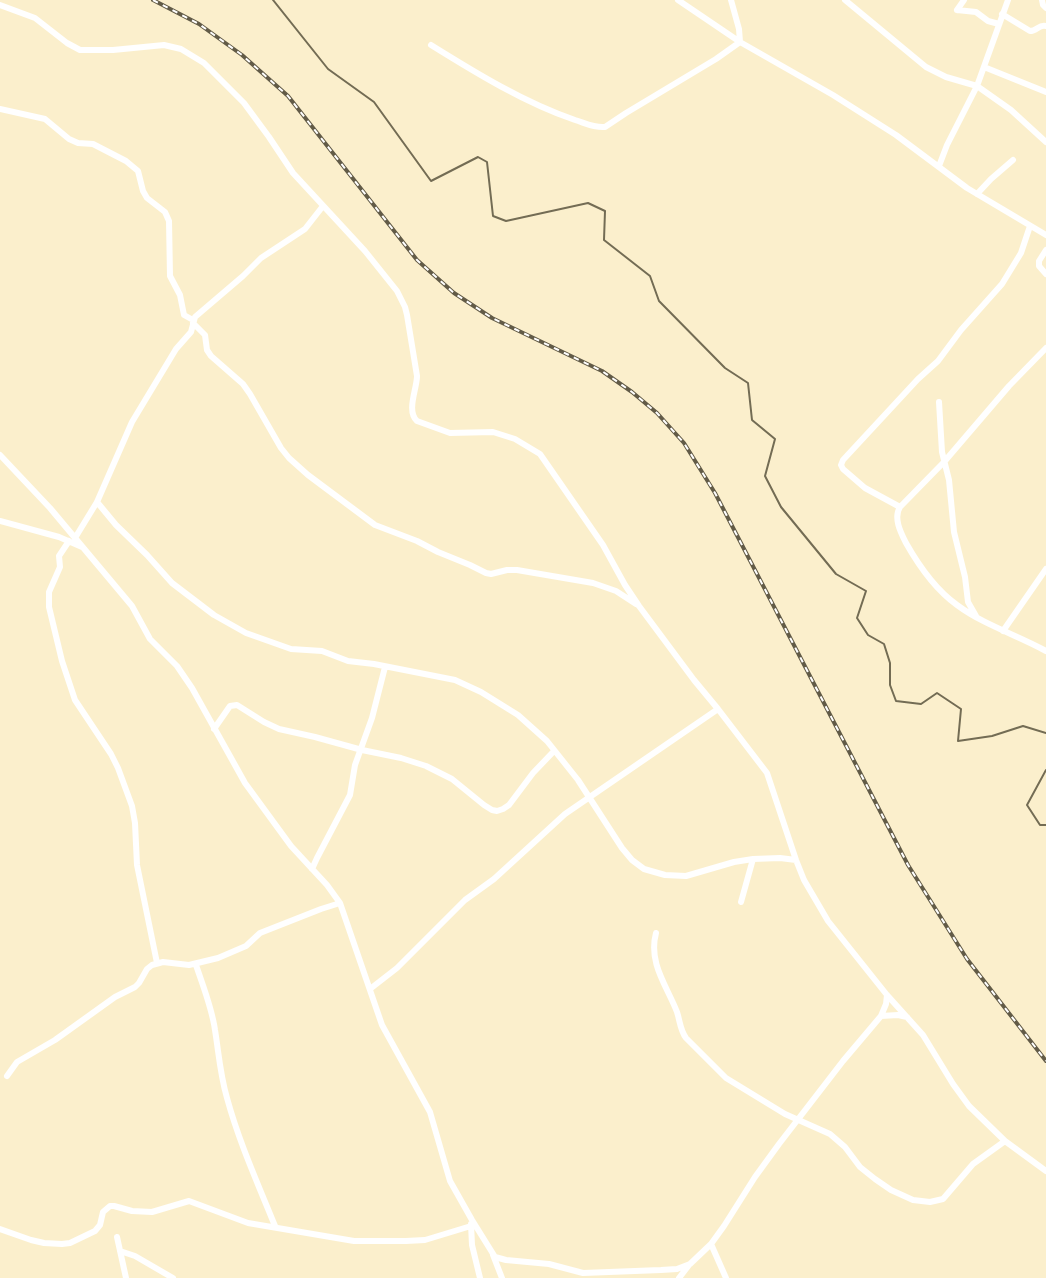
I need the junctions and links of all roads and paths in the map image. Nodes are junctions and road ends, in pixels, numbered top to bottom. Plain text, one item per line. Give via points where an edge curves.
1 (678, 0) edge
2 (731, 0) edge
3 (845, 0) edge
4 (964, 0) edge
5 (1008, 0) edge
6 (1042, 0) edge
7 (0, 5) edge
8 (1046, 8) edge
9 (1002, 14) junction
10 (999, 24) junction
11 (1046, 26) edge
12 (740, 42) junction
13 (431, 45) dead end
14 (984, 68) junction
15 (977, 86) junction
16 (1046, 92) edge
17 (0, 109) edge
18 (1046, 142) edge
19 (1013, 160) dead end
20 (939, 166) junction
21 (978, 194) junction
22 (323, 206) junction
23 (1030, 226) junction
24 (1046, 235) edge
25 (1046, 250) edge
26 (1046, 274) edge
27 (193, 322) junction
28 (1046, 348) edge
29 (939, 402) dead end
30 (0, 455) edge
31 (944, 462) junction
32 (97, 502) junction
33 (900, 507) junction
34 (0, 521) edge
35 (72, 540) junction
36 (1046, 569) edge
37 (639, 606) junction
38 (976, 617) junction
39 (1003, 631) junction
40 (1046, 651) edge
41 (385, 667) junction
42 (718, 709) junction
43 (214, 729) junction
44 (362, 750) junction
45 (554, 751) junction
46 (589, 798) junction
47 (753, 859) junction
48 (796, 860) junction
49 (312, 869) junction
50 (741, 902) dead end
51 (340, 903) junction
52 (656, 933) dead end
53 (157, 963) junction
54 (196, 965) junction
55 (370, 989) junction
56 (887, 995) junction
57 (881, 1016) junction
58 (907, 1017) junction
59 (7, 1076) dead end
60 (798, 1121) junction
61 (1005, 1141) junction
62 (1046, 1171) edge
63 (471, 1223) junction
64 (275, 1226) junction
65 (0, 1229) edge
66 (117, 1237) dead end
67 (711, 1244) junction
68 (120, 1251) junction
69 (492, 1254) junction
70 (690, 1264) junction
71 (126, 1278) edge
72 (173, 1278) edge
73 (480, 1278) edge
74 (502, 1278) edge
75 (679, 1278) edge
76 (726, 1278) edge

1 - 12 street
2 - 12 street
3 - 15 street via 926,67
4 - 10 street via 957,10 976,12
5 - 9 street
6 - 8 street
7 - 22 street via 35,18 80,50 164,45 192,55 244,103 293,173
9 - 10 street
9 - 11 street via 1030,30
10 - 14 street
12 - 13 street via 605,127 567,117 499,86
12 - 20 street via 833,95
14 - 15 street
14 - 16 street
15 - 18 street via 1011,110
15 - 20 street
17 - 27 street via 45,119 69,139 100,147 138,171 147,198 165,212 169,221 171,280 180,295 184,315
19 - 21 street
20 - 21 street
21 - 23 street
22 - 27 street via 304,229 261,258
22 - 37 street via 370,257 397,291 405,307 417,376 412,409 414,418 450,432 486,430 535,449 603,545
23 - 24 street
23 - 33 street via 1021,252 1002,284 938,361 843,460 843,469 865,488
25 - 26 street via 1039,266
27 - 32 street via 191,332 174,352 132,422
27 - 37 street via 205,335 211,356 243,384 289,458 375,525 486,573 517,570 593,583 621,594
28 - 31 street
29 - 31 street
30 - 35 street via 50,508
31 - 33 street
31 - 38 street via 968,602
32 - 35 street
32 - 41 street via 172,583 229,624 282,647 322,652 348,662
33 - 38 street via 897,514 899,527 917,560 948,598
34 - 35 street
35 - 43 street via 83,547 132,606 150,639 185,677
35 - 53 street via 60,556 49,607 74,700 111,754 132,806 137,865
36 - 39 street
37 - 42 street
38 - 39 street
39 - 40 street
41 - 44 street
41 - 45 street via 462,683 518,715
42 - 46 street
42 - 48 street via 767,773
43 - 44 street via 234,704 279,729
43 - 49 street via 245,783
44 - 45 street via 426,766 452,779 484,805 497,811 509,805
44 - 49 street via 355,765 350,795
45 - 46 street
46 - 47 street via 622,848 644,869 686,876
46 - 55 street via 565,814 494,879 465,900 397,968
47 - 48 street
47 - 50 street
48 - 56 street via 828,921
49 - 51 street
51 - 54 street via 260,933 242,948
51 - 55 street
52 - 60 street via 654,959 683,1034 726,1078
53 - 54 street
53 - 59 street via 147,969 139,984 110,1000 39,1051 17,1062
54 - 64 street via 214,1022 227,1099
55 - 63 street via 388,1038 430,1112 450,1181
56 - 57 street
56 - 58 street
57 - 58 street
57 - 60 street via 843,1060
58 - 61 street via 929,1043 969,1106
60 - 61 street via 835,1138 860,1167 891,1190 912,1200 930,1202 943,1199 973,1164
60 - 67 street via 755,1177
61 - 62 street
63 - 64 street via 425,1240 406,1242 354,1241
63 - 69 street
63 - 73 street via 472,1245
64 - 65 street via 248,1223 189,1201 152,1212 114,1206 104,1211 95,1231 62,1244 31,1240
66 - 68 street
67 - 70 street
67 - 76 street
68 - 71 street
68 - 72 street
69 - 70 street via 506,1260 549,1264 583,1273 677,1269
69 - 74 street
70 - 75 street

